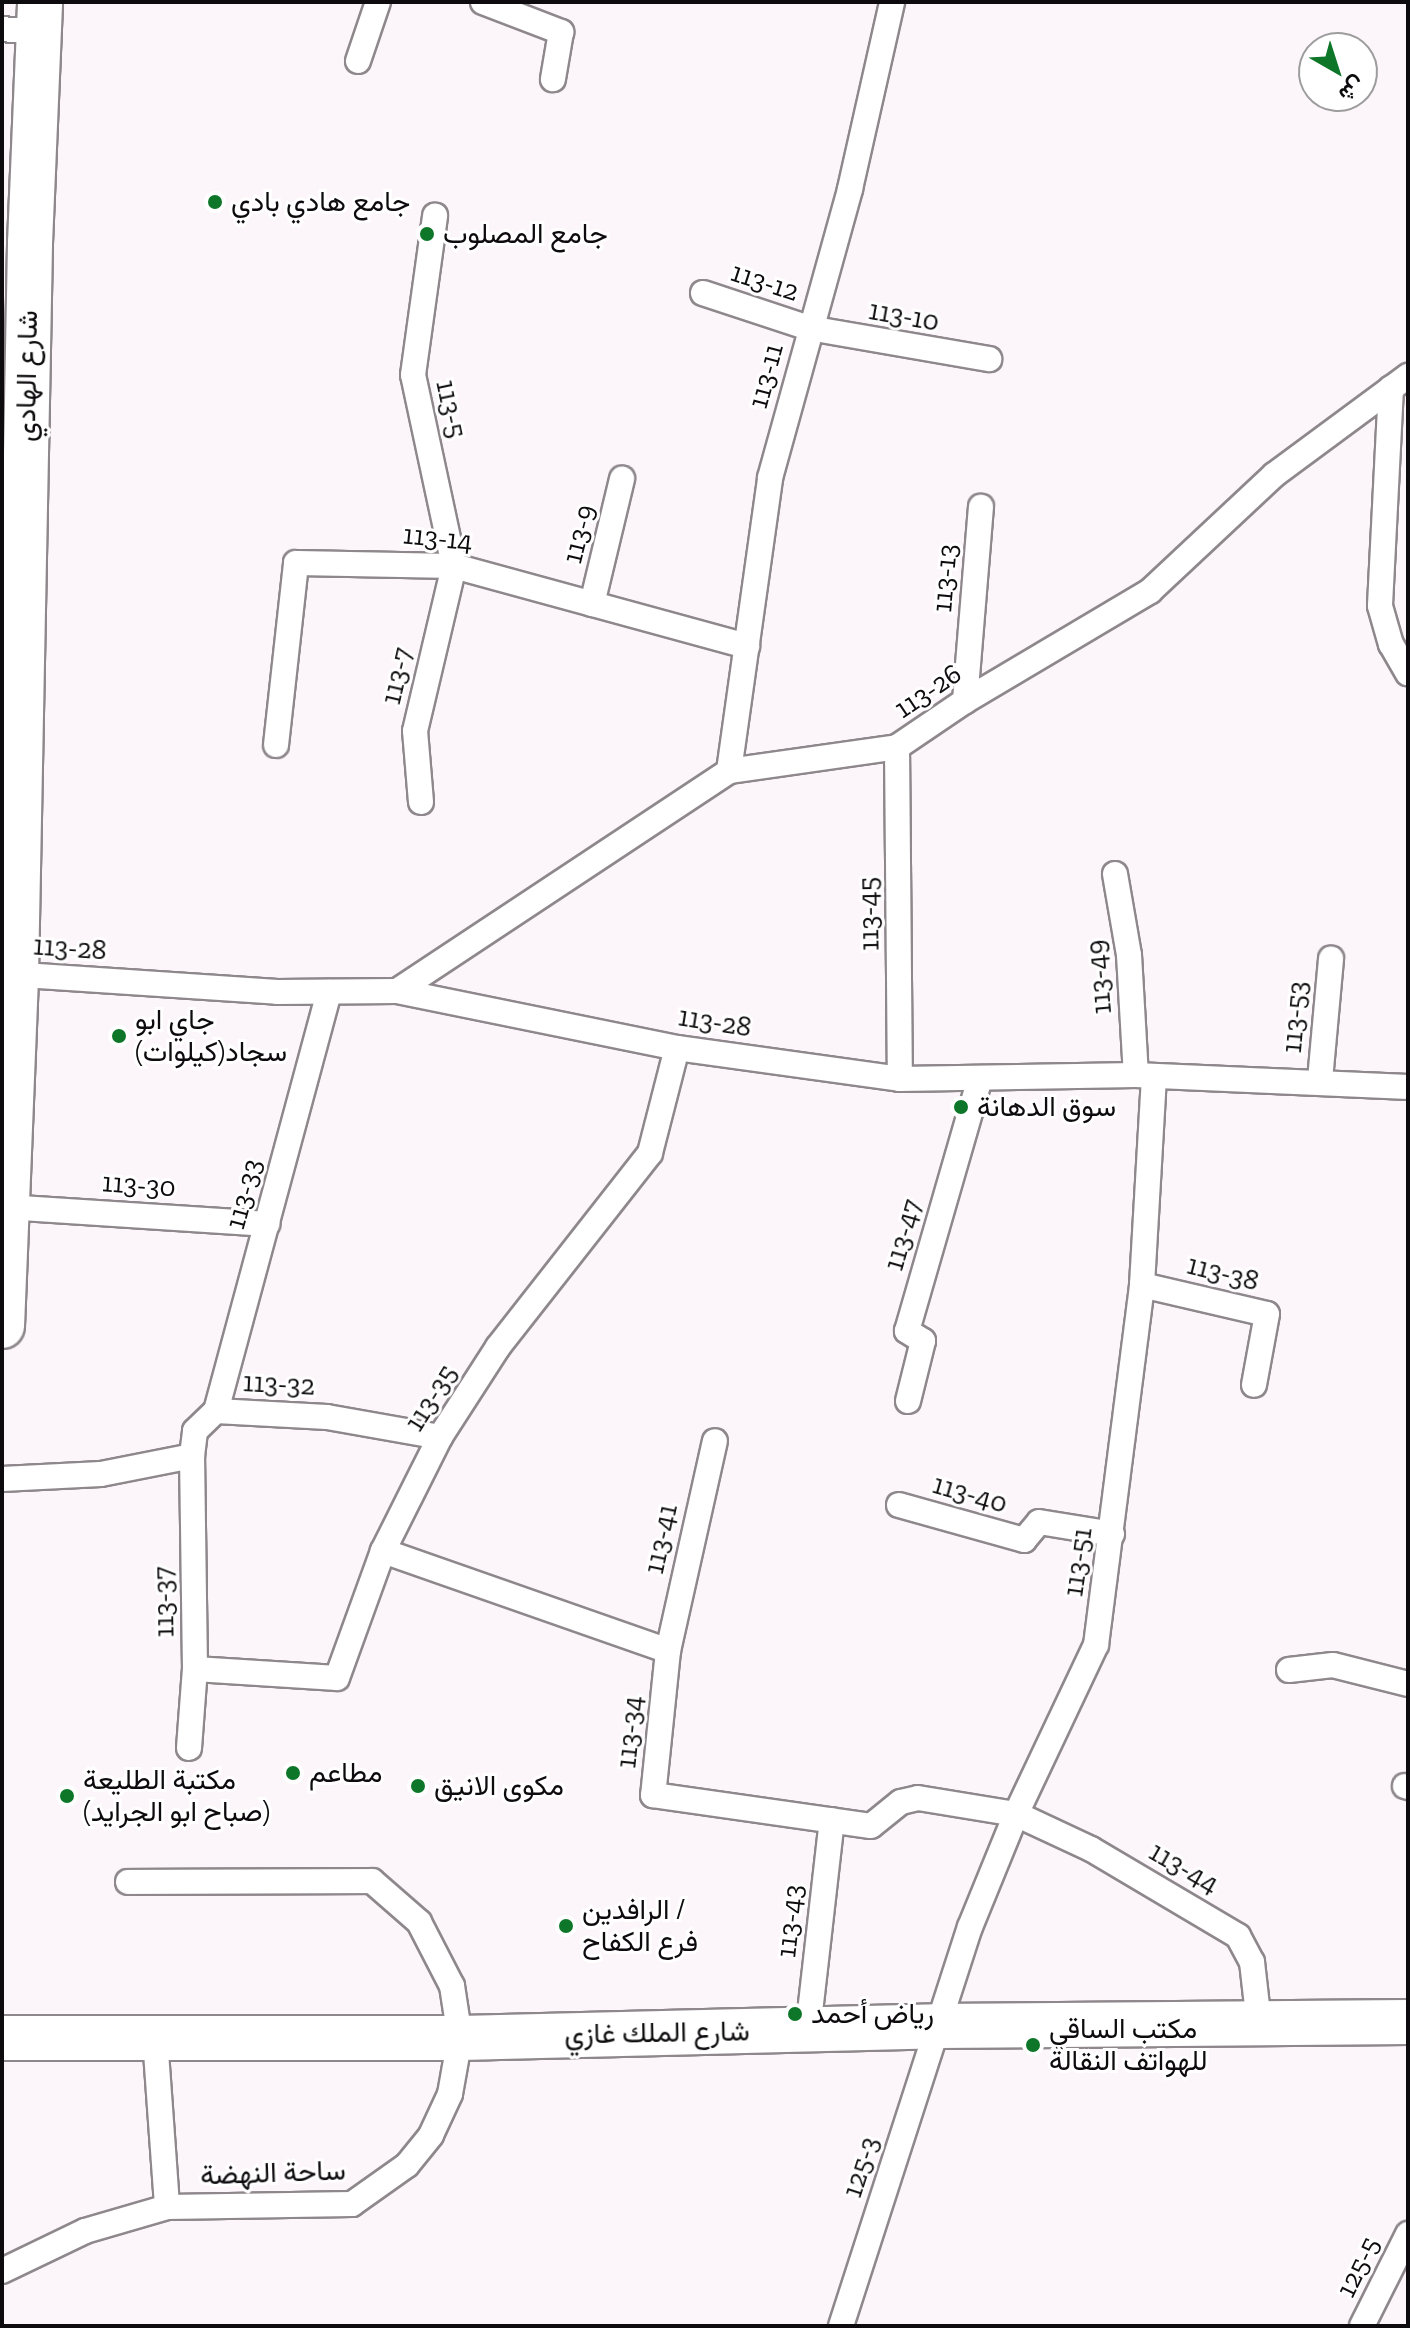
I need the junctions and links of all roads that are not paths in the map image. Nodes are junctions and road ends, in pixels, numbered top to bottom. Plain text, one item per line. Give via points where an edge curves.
1 (378, 2) edge
2 (483, 2) edge
3 (892, 2) edge
4 (27, 21) edge
5 (358, 61) dead end
6 (553, 79) dead end
7 (435, 216) dead end
8 (16, 242) edge
9 (703, 293) dead end
10 (809, 328) junction
11 (989, 359) dead end
12 (1399, 382) edge
13 (622, 479) dead end
14 (981, 507) dead end
15 (454, 566) junction
16 (592, 604) junction
17 (747, 646) junction
18 (1408, 674) edge
19 (965, 701) junction
20 (276, 745) dead end
21 (897, 747) junction
22 (11, 761) edge
23 (729, 771) junction
24 (421, 802) dead end
25 (1115, 874) dead end
26 (1331, 958) dead end
27 (9, 974) edge
28 (397, 991) junction
29 (329, 992) junction
30 (677, 1048) junction
31 (1145, 1076) junction
32 (980, 1078) junction
33 (900, 1079) junction
34 (1320, 1080) junction
35 (1408, 1087) edge
36 (5, 1151) edge
37 (6, 1207) junction
38 (267, 1224) junction
39 (1142, 1285) junction
40 (2, 1326) edge
41 (1254, 1385) dead end
42 (908, 1401) dead end
43 (216, 1411) junction
44 (440, 1437) junction
45 (715, 1441) dead end
46 (192, 1456) junction
47 (2, 1479) edge
48 (899, 1505) dead end
49 (1112, 1534) junction
50 (383, 1551) junction
51 (668, 1651) junction
52 (195, 1669) junction
53 (1289, 1670) dead end
54 (1408, 1684) edge
55 (189, 1748) dead end
56 (1016, 1814) junction
57 (832, 1820) junction
58 (128, 1882) dead end
59 (1408, 2022) edge
60 (1259, 2023) junction
61 (938, 2026) junction
62 (808, 2030) junction
63 (2, 2038) edge
64 (155, 2038) junction
65 (460, 2038) junction
66 (167, 2207) junction
67 (1408, 2234) edge
68 (2, 2271) edge
69 (841, 2326) edge
70 (1362, 2326) edge

1 - 5 lane
2 - 6 lane via 561,32
3 - 10 lane, 113-11 via 850,189
4 - 8 street, شارع الهادي
7 - 15 lane, 113-5 via 413,375
8 - 22 street, شارع الهادي
9 - 10 lane, 113-12
10 - 11 lane, 113-10
10 - 17 lane, 113-11 via 770,478
12 - 18 lane via 1380,606 1391,644
12 - 19 lane, 113-26 via 1274,475 1150,591
13 - 16 lane, 113-9
14 - 19 lane, 113-13
15 - 16 lane, 113-14
15 - 20 lane, 113-14 via 296,563
15 - 24 lane, 113-7 via 415,731
16 - 17 lane, 113-14
17 - 23 lane, 113-11
19 - 21 lane, 113-26
21 - 23 lane, 113-26
21 - 33 lane, 113-45
22 - 27 street, شارع الهادي
23 - 28 lane, 113-26
25 - 31 lane, 113-49
26 - 34 lane, 113-53
27 - 29 lane, 113-28
27 - 36 street, شارع الهادي
28 - 29 lane, 113-28
28 - 30 lane, 113-28
29 - 38 lane, 113-33
30 - 33 lane, 113-28
30 - 44 lane, 113-35 via 650,1153 498,1347
31 - 32 lane, 113-28
31 - 34 lane, 113-28
31 - 39 lane, 113-51
32 - 33 lane, 113-28
32 - 42 lane, 113-47 via 907,1331 923,1341
34 - 35 lane, 113-28
36 - 37 street, شارع الهادي
37 - 38 lane, 113-30
37 - 40 street, شارع الهادي
38 - 43 lane, 113-33
39 - 41 lane, 113-38 via 1267,1314
39 - 49 lane, 113-51
43 - 44 lane, 113-32 via 327,1417
43 - 46 lane, 113-32 via 195,1431
44 - 50 lane, 113-35
45 - 51 lane, 113-41
46 - 47 lane via 101,1474
46 - 52 lane, 113-37
48 - 49 lane, 113-40 via 1024,1540 1039,1522
49 - 56 lane, 113-51 via 1096,1645
50 - 51 lane
50 - 52 lane, 113-35 via 337,1678
51 - 57 lane, 113-34 via 653,1795
52 - 55 lane, 113-37
53 - 54 lane via 1333,1665
56 - 57 lane, 113-34 via 918,1798 901,1802 871,1826
56 - 60 lane, 113-44 via 1091,1849 1238,1936 1252,1962
56 - 61 lane, 113-51 via 970,1927
57 - 62 lane, 113-43
58 - 65 lane, ساحة النهضة via 372,1881 397,1899 436,1948 452,1986
59 - 60 street, شارع الملك غازي
60 - 61 street, شارع الملك غازي
61 - 62 street, شارع الملك غازي
61 - 69 lane, 125-3
62 - 65 street, شارع الملك غازي
63 - 64 street, شارع الملك غازي
64 - 65 street, شارع الملك غازي
64 - 66 lane
65 - 66 lane, ساحة النهضة via 450,2094 431,2135 381,2188 352,2204
66 - 68 lane, ساحة النهضة via 85,2231
67 - 70 lane, 125-5

